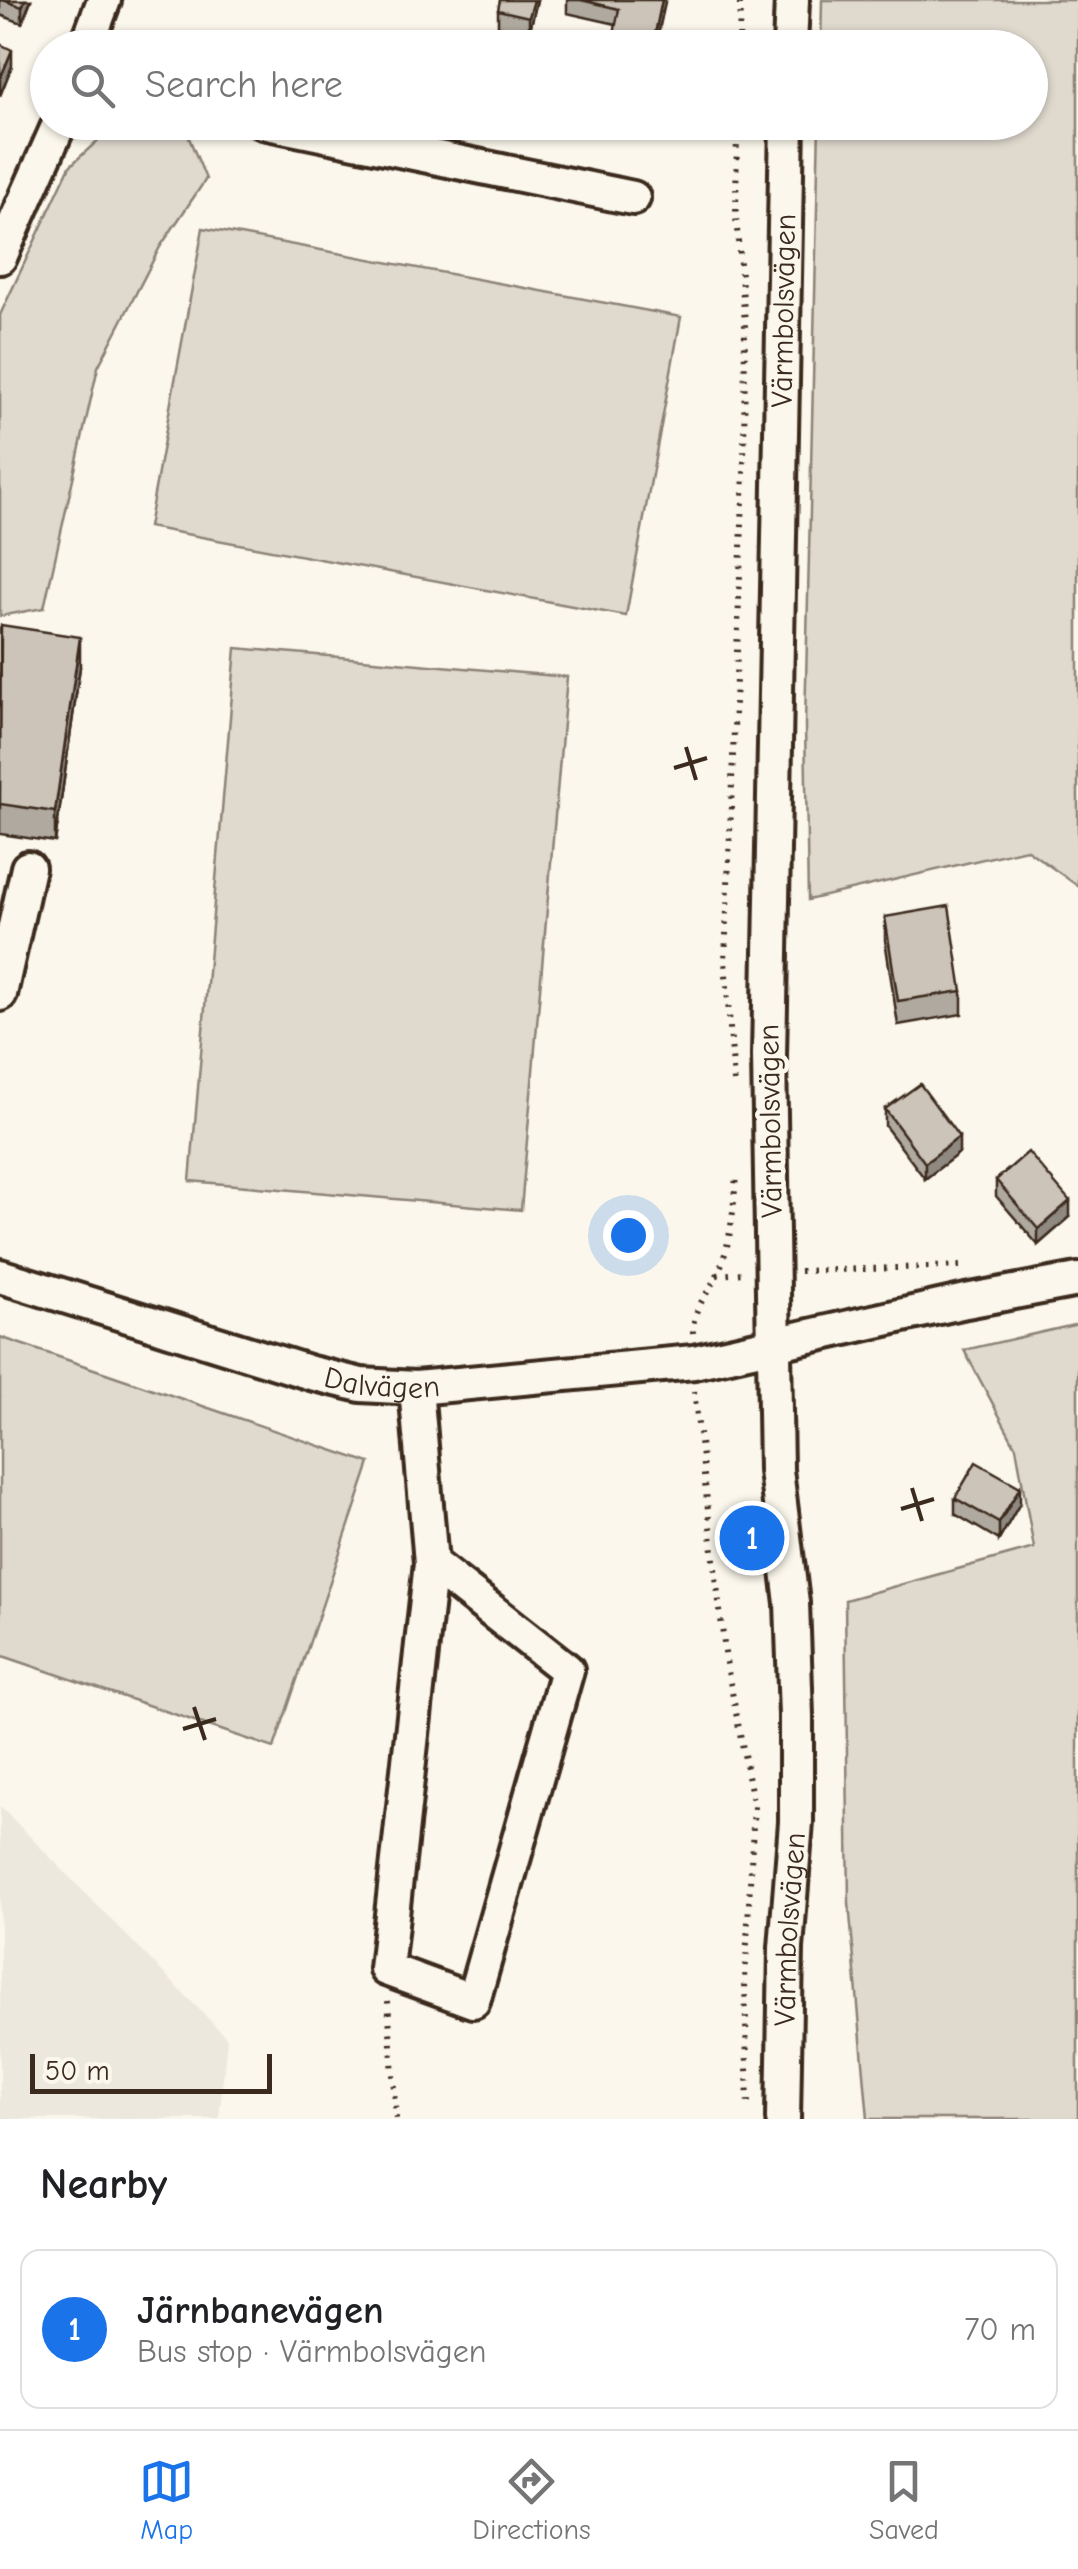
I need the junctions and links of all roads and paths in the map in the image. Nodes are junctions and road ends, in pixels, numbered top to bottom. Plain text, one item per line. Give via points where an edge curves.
1 (104, 0) edge
2 (740, 0) edge
3 (792, 0) edge
4 (93, 30) edge
5 (739, 30) edge
6 (791, 30) edge
7 (52, 140) edge
8 (350, 140) edge
9 (737, 140) edge
10 (787, 140) edge
11 (633, 198) dead end
12 (0, 257) edge
13 (28, 868) dead end
14 (0, 994) edge
15 (735, 1094) dead end
16 (736, 1162) dead end
17 (981, 1264) dead end
18 (772, 1272) junction
19 (717, 1274) junction
20 (0, 1276) edge
21 (1078, 1280) edge
22 (775, 1344) junction
23 (694, 1362) junction
24 (416, 1388) junction
25 (431, 1564) junction
26 (386, 1968) junction
27 (396, 2119) edge
28 (749, 2119) edge
29 (783, 2119) edge

1 - 4 street
2 - 5 path
3 - 6 street
7 - 12 street
8 - 11 street
9 - 15 path via 744,472 725,923
10 - 18 street, Värmbolsvägen via 770,888
13 - 14 street
16 - 19 path
17 - 18 path
18 - 19 path
18 - 22 street, Värmbolsvägen
19 - 23 path via 692,1324
20 - 24 street, Dalvägen via 312,1373
21 - 22 street, Dalvägen
22 - 23 street, Dalvägen
22 - 29 street, Värmbolsvägen via 776,1470 792,1603 796,1716
23 - 24 street, Dalvägen
23 - 28 path via 726,1660 754,1806 744,1980
24 - 25 street
25 - 26 street
25 - 26 street via 568,1670 473,2002
26 - 27 path

